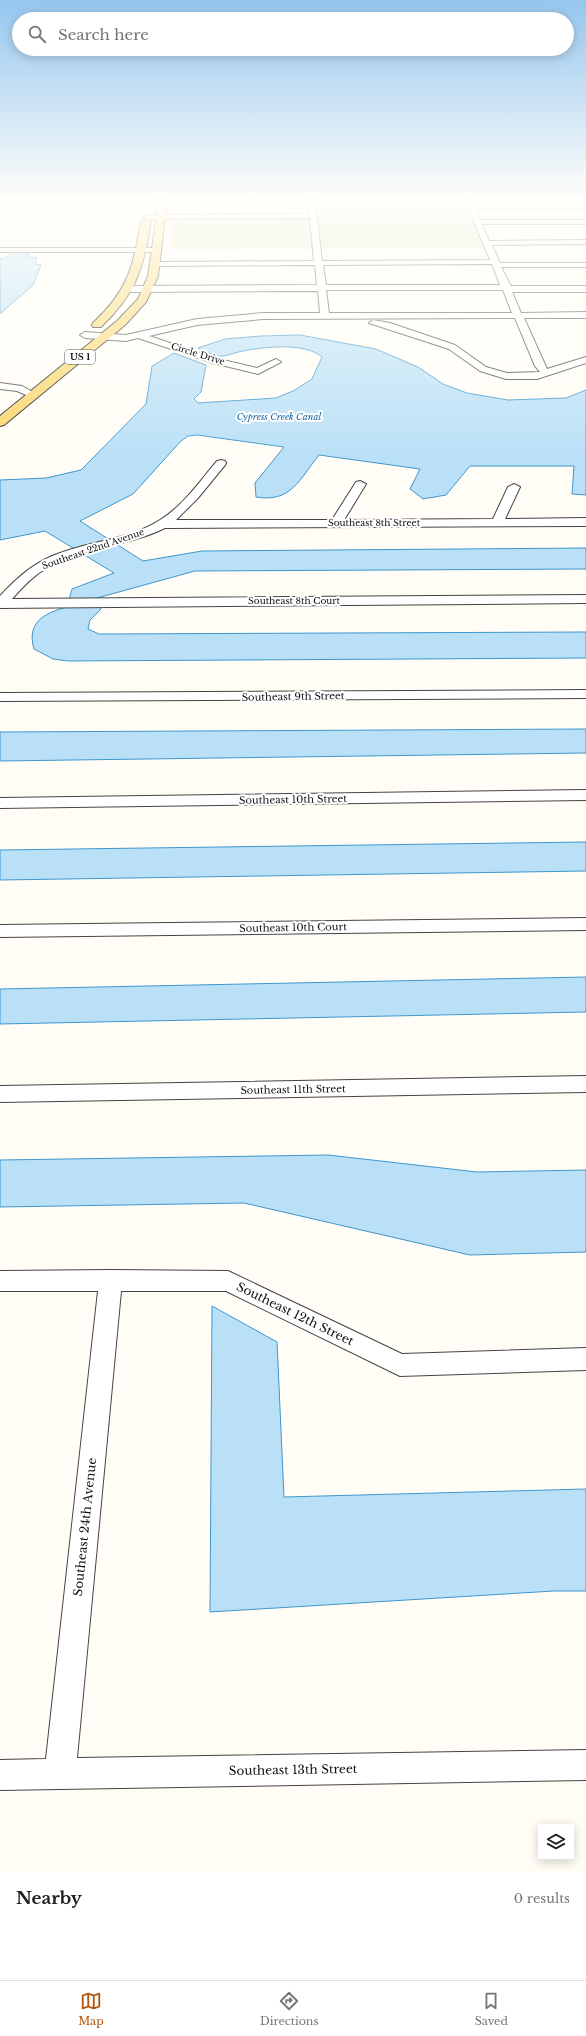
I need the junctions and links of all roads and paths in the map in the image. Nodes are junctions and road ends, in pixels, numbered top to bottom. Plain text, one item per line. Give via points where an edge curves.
1 (321, 288) junction
2 (507, 288) junction
3 (128, 289) joint
4 (148, 289) junction
5 (586, 289) edge
6 (519, 315) junction
7 (586, 315) edge
8 (325, 316) junction
9 (107, 334) junction
10 (138, 335) junction
11 (84, 336) joint
12 (586, 360) edge
13 (276, 362) dead end
14 (258, 371) junction
15 (546, 374) junction
16 (245, 378) dead end
17 (29, 380) dead end
18 (0, 386) edge
19 (9, 393) edge
20 (33, 395) junction
21 (0, 422) edge
22 (221, 462) dead end
23 (360, 484) dead end
24 (514, 487) dead end
25 (586, 522) edge
26 (336, 523) junction
27 (498, 523) junction
28 (162, 524) junction
29 (586, 599) edge
30 (1, 603) edge
31 (586, 694) edge
32 (0, 697) edge
33 (586, 796) edge
34 (0, 803) edge
35 (586, 924) edge
36 (0, 931) edge
37 (586, 1084) edge
38 (0, 1094) edge
39 (111, 1280) junction
40 (0, 1281) edge
41 (586, 1359) edge
42 (586, 1765) edge
43 (60, 1773) junction
44 (0, 1775) edge

1 - 2 street
1 - 4 street
1 - 8 street
2 - 5 street
2 - 6 street
3 - 4 street
3 - 11 main road via 114,309
4 - 9 main road, US 1 via 134,309
6 - 7 street
6 - 8 street
6 - 15 street
8 - 10 street via 219,319 178,325
8 - 15 street via 387,325 425,337 452,347 494,374 517,377
9 - 10 street via 126,338
9 - 11 street
9 - 20 main road, US 1
10 - 14 street, Circle Drive via 216,361
12 - 15 street
13 - 14 street
14 - 16 street
17 - 19 main road
18 - 19 street
19 - 20 street
20 - 21 main road, US 1
22 - 28 street, Southeast 22nd Avenue via 187,504
23 - 26 street
24 - 27 street
25 - 27 street, Southeast 8th Street
26 - 27 street, Southeast 8th Street
26 - 28 street, Southeast 8th Street
28 - 30 street, Southeast 22nd Avenue via 124,540 72,554 41,566 30,573
29 - 30 street, Southeast 8th Court
31 - 32 street, Southeast 9th Street
33 - 34 street, Southeast 10th Street
35 - 36 street, Southeast 10th Court
37 - 38 street, Southeast 11th Street
39 - 40 street, Southeast 12th Street
39 - 41 street, Southeast 12th Street via 228,1281 400,1366
39 - 43 street, Southeast 24th Avenue
42 - 43 street, Southeast 13th Street
43 - 44 street, Southeast 13th Street

